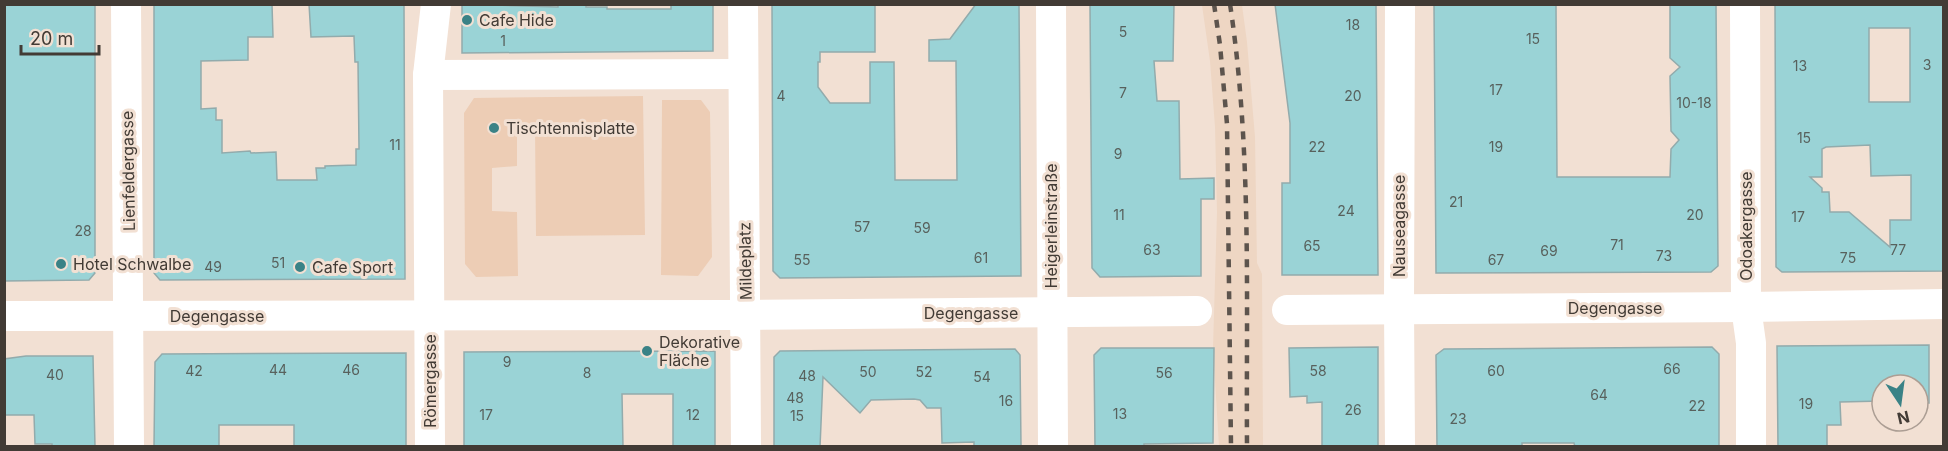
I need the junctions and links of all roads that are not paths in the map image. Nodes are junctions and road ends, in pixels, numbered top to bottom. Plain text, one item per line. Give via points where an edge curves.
1 (126, 4) edge
2 (436, 4) edge
3 (743, 4) edge
4 (1051, 4) edge
5 (1400, 4) edge
6 (1745, 4) edge
7 (742, 74) junction
8 (428, 75) junction
9 (1944, 304) edge
10 (1399, 308) junction
11 (1746, 308) junction
12 (1287, 310) dead end
13 (1197, 311) dead end
14 (1052, 312) junction
15 (429, 315) junction
16 (745, 315) junction
17 (4, 316) edge
18 (129, 317) junction
19 (129, 447) edge
20 (430, 447) edge
21 (746, 447) edge
22 (1053, 447) edge
23 (1400, 447) edge
24 (1751, 447) edge

1 - 18 street, Lienfeldergasse
2 - 8 street
3 - 7 street, Mildeplatz
4 - 14 street, Heigerleinstraße
5 - 10 street, Nauseagasse
6 - 11 street, Odoakergasse
7 - 8 street
7 - 16 street, Mildeplatz
8 - 15 street
9 - 11 street, Degengasse
10 - 11 street, Degengasse
10 - 12 street, Degengasse
10 - 23 street, Nauseagasse
11 - 24 street, Odoakergasse via 1751,343
13 - 14 street, Degengasse
14 - 16 street, Degengasse
14 - 22 street, Heigerleinstraße
15 - 16 street, Mildeplatz
15 - 18 street, Degengasse
15 - 20 street, Römergasse
16 - 21 street
17 - 18 street, Degengasse
18 - 19 street, Lienfeldergasse

